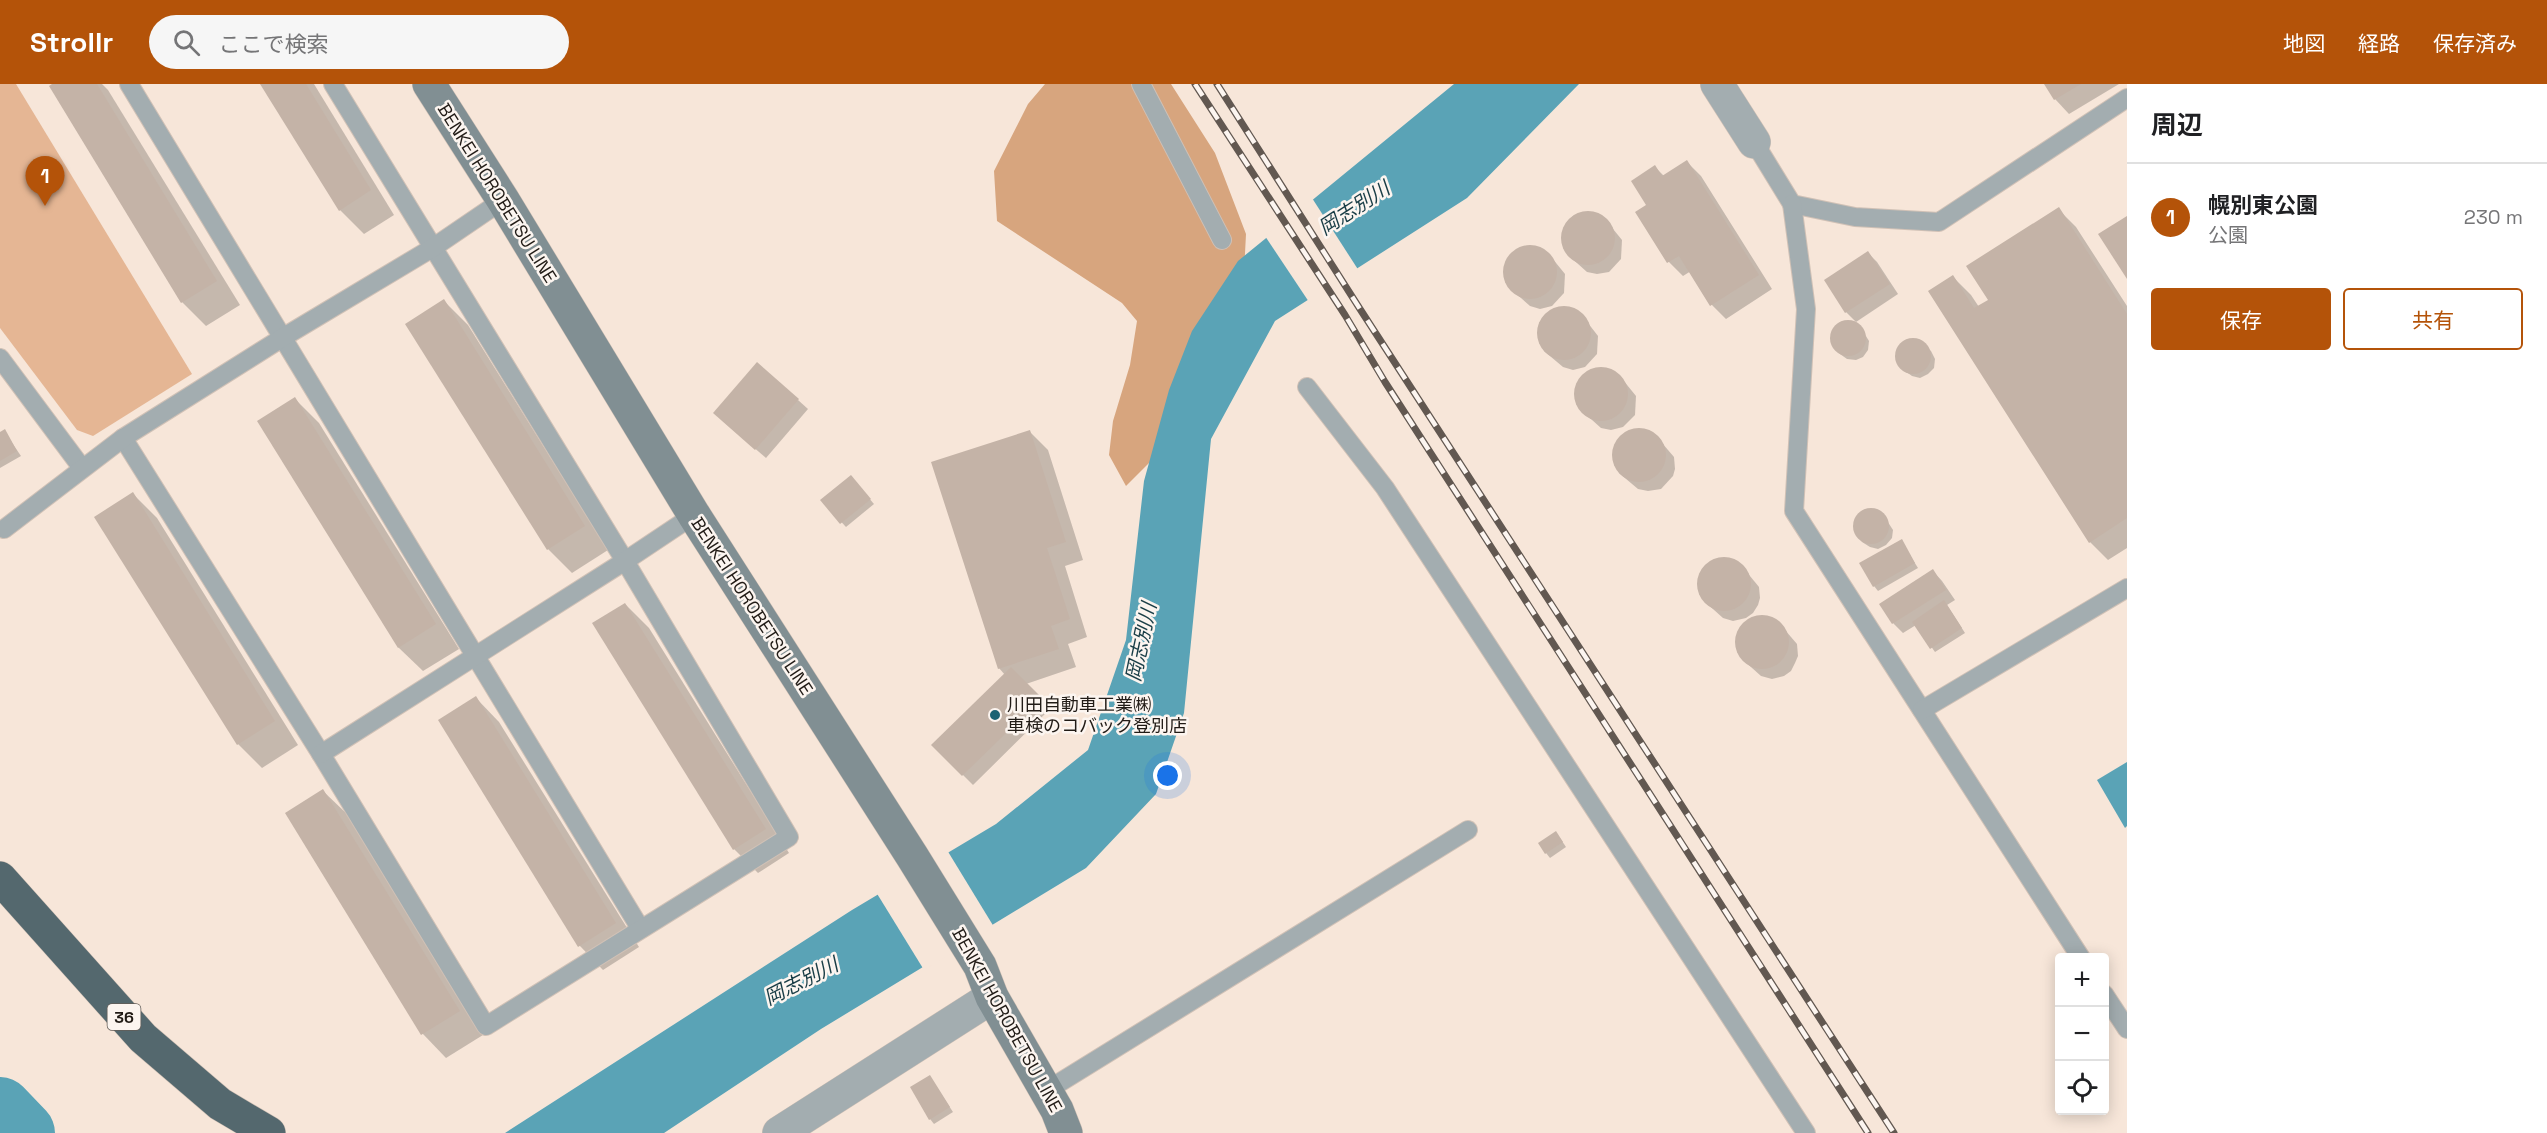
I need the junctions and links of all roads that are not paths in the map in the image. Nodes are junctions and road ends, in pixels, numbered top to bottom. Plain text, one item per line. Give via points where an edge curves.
1 (129, 84) edge
2 (333, 84) edge
3 (429, 84) edge
4 (1141, 84) edge
5 (1717, 84) edge
6 (2127, 98) edge
7 (1754, 142) joint
8 (503, 200) junction
9 (1792, 204) junction
10 (1221, 240) dead end
11 (434, 247) junction
12 (282, 338) junction
13 (0, 358) edge
14 (1307, 387) dead end
15 (123, 438) junction
16 (82, 468) junction
17 (694, 514) junction
18 (4, 529) dead end
19 (625, 561) junction
20 (2127, 588) edge
21 (475, 656) junction
22 (1922, 710) junction
23 (321, 754) junction
24 (1468, 830) dead end
25 (0, 878) edge
26 (640, 928) junction
27 (2078, 953) edge
28 (992, 997) junction
29 (2109, 1002) edge
30 (2127, 1029) edge
31 (1046, 1091) junction
32 (268, 1133) edge
33 (779, 1133) edge
34 (1066, 1133) edge
35 (1806, 1133) edge

1 - 12 lane
2 - 11 lane
3 - 8 main road, BENKEI HOROBETSU LINE
4 - 10 lane
5 - 7 street
6 - 9 lane via 1939,222 1855,216
7 - 9 lane
8 - 11 lane
8 - 17 main road, BENKEI HOROBETSU LINE
9 - 22 lane via 1806,309 1794,511
11 - 12 lane
11 - 19 lane
12 - 15 lane
12 - 21 lane
13 - 16 lane
14 - 35 lane via 1385,488
15 - 16 lane
15 - 23 lane
16 - 18 lane
17 - 19 lane
17 - 28 main road, BENKEI HOROBETSU LINE via 980,966
19 - 21 lane
19 - 26 lane via 789,837
20 - 22 lane
21 - 23 lane
21 - 26 lane
22 - 27 lane
23 - 26 lane via 486,1026
24 - 31 lane
25 - 32 highway, 36 via 143,1038 220,1104
28 - 31 main road, BENKEI HOROBETSU LINE
28 - 33 street
29 - 30 lane
31 - 34 main road, BENKEI HOROBETSU LINE

